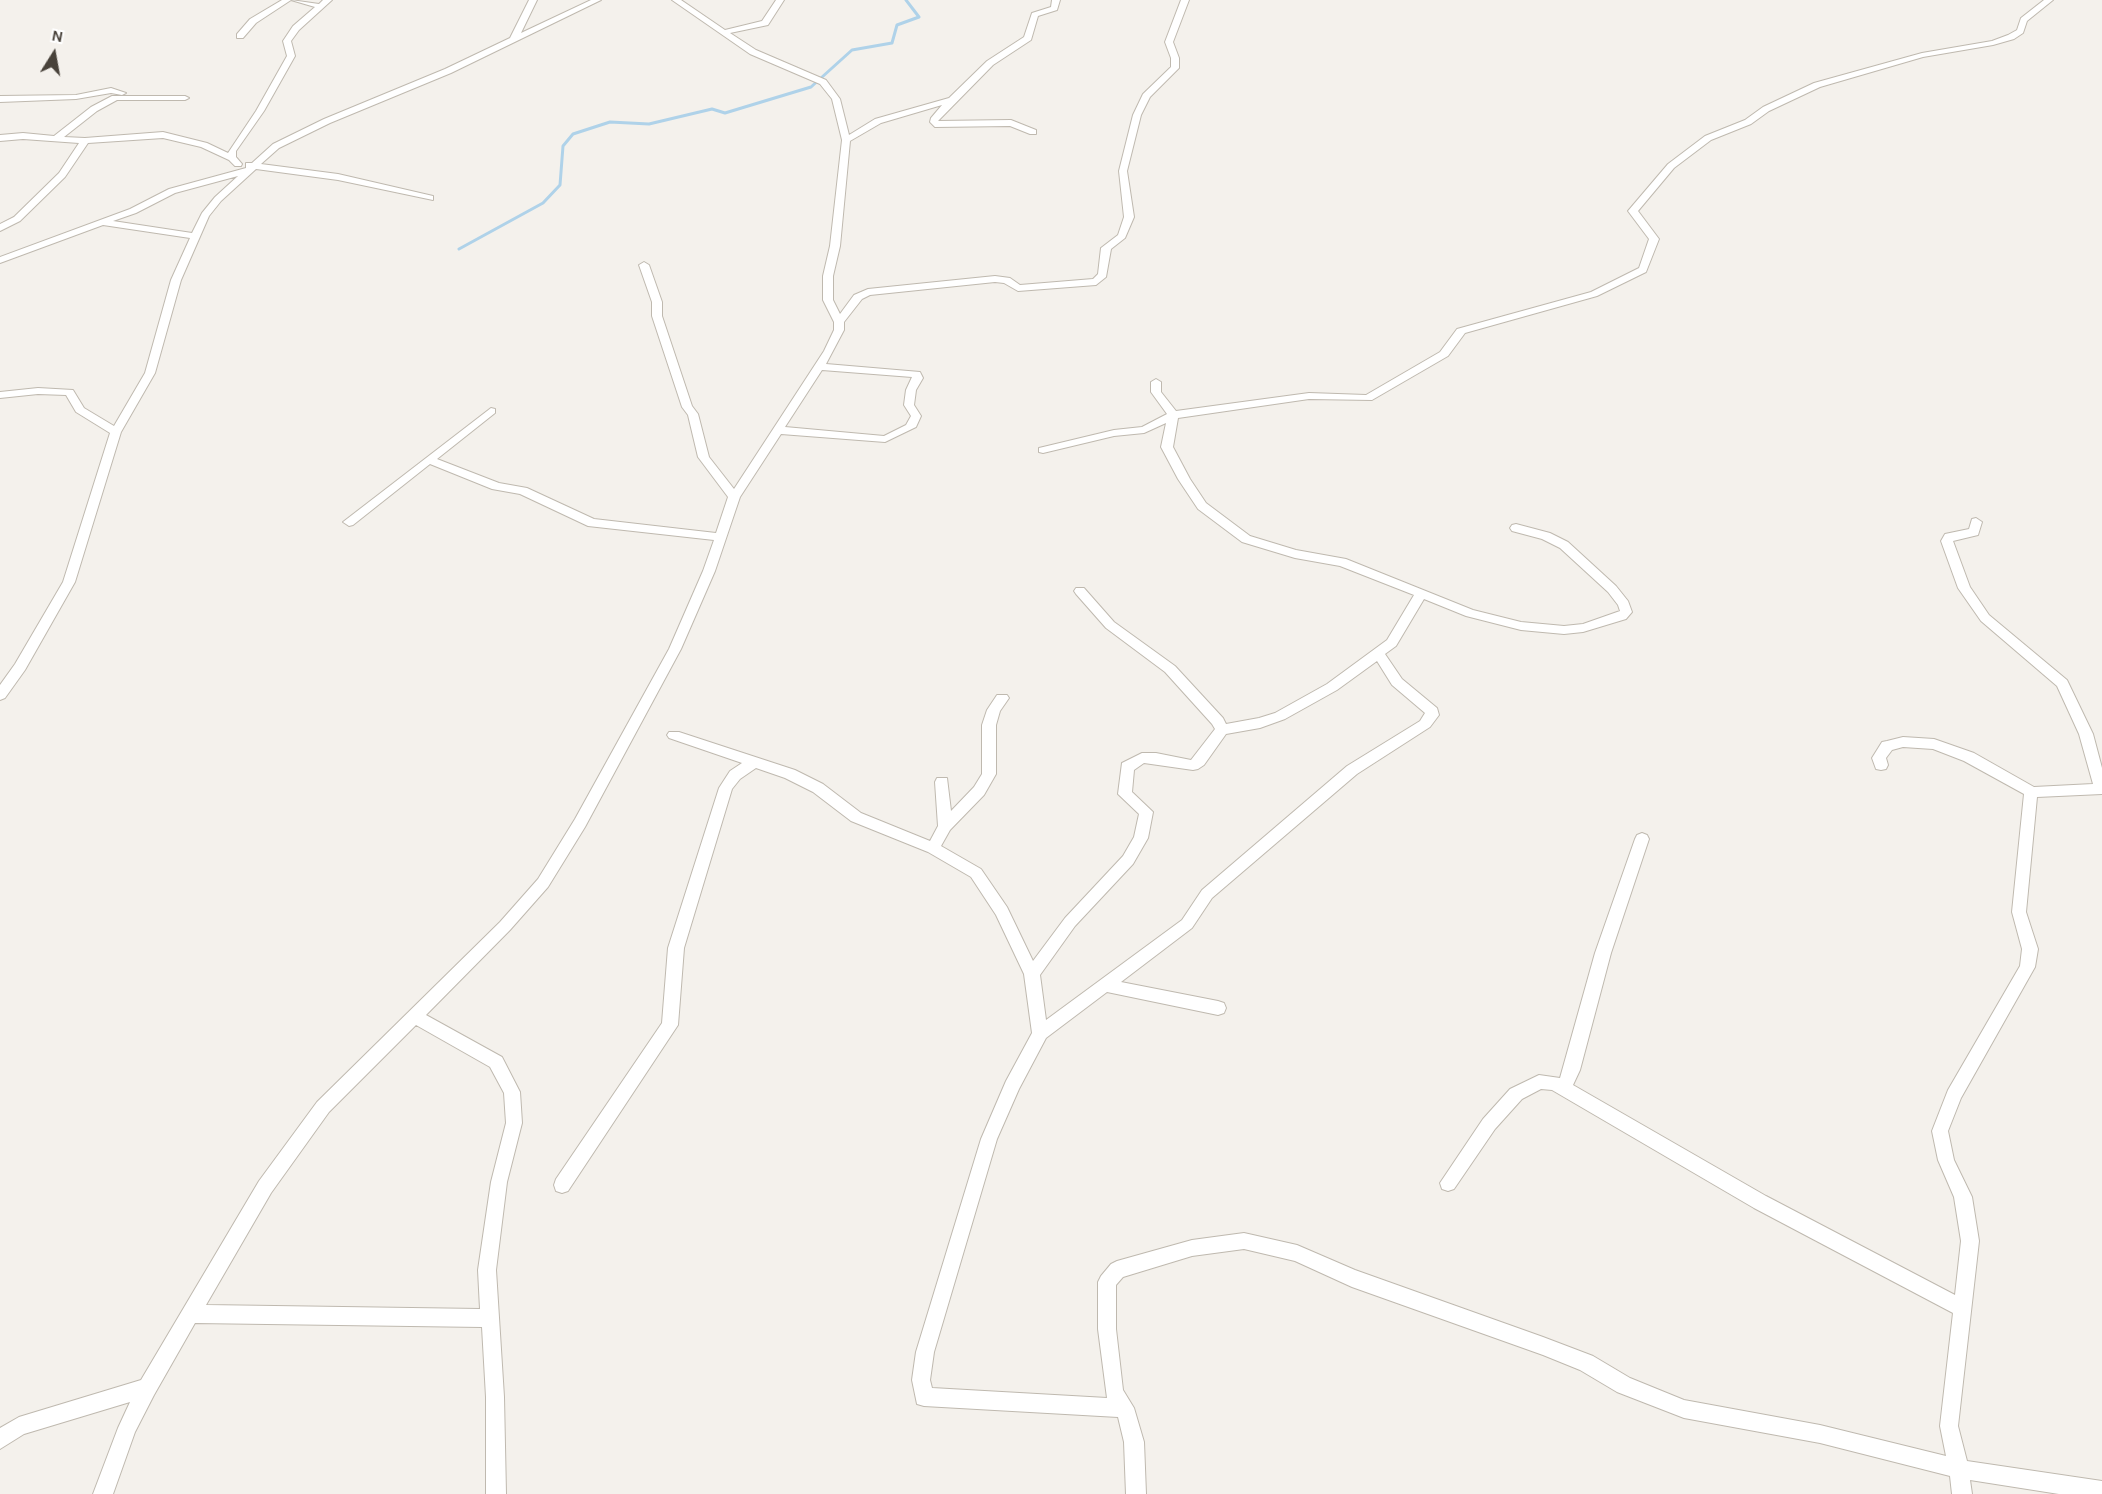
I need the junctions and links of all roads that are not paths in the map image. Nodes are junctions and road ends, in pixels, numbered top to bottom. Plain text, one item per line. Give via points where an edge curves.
1 (287, 0) edge
2 (295, 0) edge
3 (328, 0) edge
4 (532, 0) edge
5 (597, 0) edge
6 (676, 0) edge
7 (780, 0) edge
8 (1056, 0) edge
9 (1185, 0) edge
10 (2049, 0) edge
11 (320, 6) junction
12 (725, 32) junction
13 (240, 36) dead end
14 (514, 39) junction
15 (124, 96) junction
16 (185, 98) dead end
17 (0, 99) edge
18 (952, 100) junction
19 (1033, 132) dead end
20 (0, 138) edge
21 (56, 139) junction
22 (846, 140) junction
23 (85, 141) junction
24 (242, 164) junction
25 (430, 198) dead end
26 (103, 223) junction
27 (0, 228) edge
28 (196, 236) junction
29 (0, 260) edge
30 (644, 265) dead end
31 (839, 322) junction
32 (819, 367) junction
33 (1156, 382) dead end
34 (0, 395) edge
35 (491, 411) dead end
36 (1173, 415) junction
37 (778, 430) junction
38 (116, 432) junction
39 (1043, 450) dead end
40 (429, 460) junction
41 (734, 497) junction
42 (349, 522) dead end
43 (1976, 522) dead end
44 (1516, 528) dead end
45 (720, 537) junction
46 (1080, 591) dead end
47 (1422, 593) junction
48 (1378, 653) junction
49 (0, 694) edge
50 (1002, 698) dead end
51 (1222, 730) junction
52 (674, 735) dead end
53 (756, 761) junction
54 (1881, 765) dead end
55 (942, 782) dead end
56 (2102, 789) edge
57 (2032, 792) junction
58 (945, 826) junction
59 (1642, 839) dead end
60 (933, 848) junction
61 (1032, 974) junction
62 (1104, 985) junction
63 (1218, 1008) dead end
64 (414, 1016) junction
65 (1040, 1033) junction
66 (1564, 1087) junction
67 (1448, 1183) dead end
68 (562, 1185) dead end
69 (1961, 1308) junction
70 (191, 1314) junction
71 (490, 1318) junction
72 (147, 1388) junction
73 (1125, 1408) junction
74 (0, 1439) edge
75 (1959, 1469) junction
76 (2102, 1491) edge
77 (103, 1494) edge
78 (496, 1494) edge
79 (1136, 1494) edge
80 (1962, 1494) edge

1 - 13 street via 253,21
2 - 11 street
3 - 11 street
4 - 14 street
5 - 14 street
6 - 12 street
7 - 12 street via 765,23
8 - 18 street via 1054,8 1035,15 1028,38 990,63
9 - 31 street via 1169,42 1175,68 1146,96 1137,115 1123,171 1129,218 1122,236 1106,248 1103,275 1096,282 1018,288 1007,280 995,279 868,292 858,297
10 - 36 street via 2024,20 2020,31 2011,37 1982,46 1922,55 1817,85 1748,122 1708,138 1671,166 1633,211 1654,239 1643,270 1594,294 1461,331 1444,354 1368,398 1309,396
11 - 24 street via 287,41 291,56 232,151
12 - 22 street via 753,52 819,81 836,99
14 - 24 street
15 - 16 street
15 - 17 street via 111,90 76,97
15 - 21 street via 106,101
18 - 19 street via 934,123 1011,123
18 - 22 street via 878,121
20 - 21 street
21 - 23 street
22 - 31 street via 835,246 828,276 828,300
23 - 24 street via 177,136
23 - 27 street via 62,175 17,219
24 - 25 street via 338,177
24 - 26 street
24 - 28 street via 205,215
26 - 28 street
26 - 29 street
28 - 38 street via 176,280 150,373
30 - 41 street via 704,457
31 - 32 street via 830,351
32 - 37 street
32 - 37 street via 916,374 909,405 916,416 910,428 885,439
33 - 36 street via 1156,392
34 - 38 street via 69,392 80,410
35 - 40 street
36 - 39 street via 1144,430
36 - 47 street via 1167,447 1184,480 1202,506 1246,539 1342,562
37 - 41 street
38 - 49 street via 69,582 20,668
40 - 42 street
40 - 45 street via 496,486 523,490 592,523
41 - 45 street
43 - 56 street via 1974,532 1947,541 1964,588 1985,618 2062,683 2086,734
44 - 47 street via 1564,545 1612,589 1626,612 1583,628 1552,630 1491,619
45 - 64 street via 675,649 543,883
46 - 51 street via 1110,625 1170,669
47 - 48 street via 1392,643
48 - 51 street via 1332,687 1280,716
48 - 62 street via 1397,682 1432,711 1425,724 1352,771 1207,894 1187,924
50 - 58 street via 989,725 988,774 979,791
51 - 61 street via 1193,765 1142,758 1127,767 1125,794 1146,812 1141,838 1128,860 1070,922
52 - 53 street
53 - 60 street via 818,788 856,817
53 - 68 street via 735,775 726,788 676,948 670,1025
54 - 57 street via 1879,758 1887,746 1903,742 1934,744 1969,757
55 - 58 street
56 - 57 street
57 - 69 street via 2019,912 2030,949 2027,967 1954,1095 1940,1131 1946,1160 1963,1197 1970,1241
58 - 60 street
59 - 66 street via 1603,953 1572,1071
60 - 61 street via 976,873 1002,911
61 - 65 street
62 - 63 street
62 - 65 street
64 - 70 street via 323,1107 265,1186
64 - 71 street via 496,1062 512,1092 514,1123 499,1182 487,1270
65 - 73 street via 989,1139 925,1352 921,1380 924,1397
66 - 67 street via 1539,1082 1516,1094
66 - 69 street via 1584,1103 1760,1202
69 - 75 street via 1949,1426
70 - 71 street
70 - 72 street
71 - 78 street
72 - 74 street via 19,1426
72 - 77 street via 127,1428
73 - 75 street via 1114,1394 1107,1282 1117,1270 1192,1248 1244,1241 1297,1253 1352,1278 1543,1346 1684,1409 1820,1434
73 - 79 street via 1134,1443
75 - 76 street
75 - 80 street

